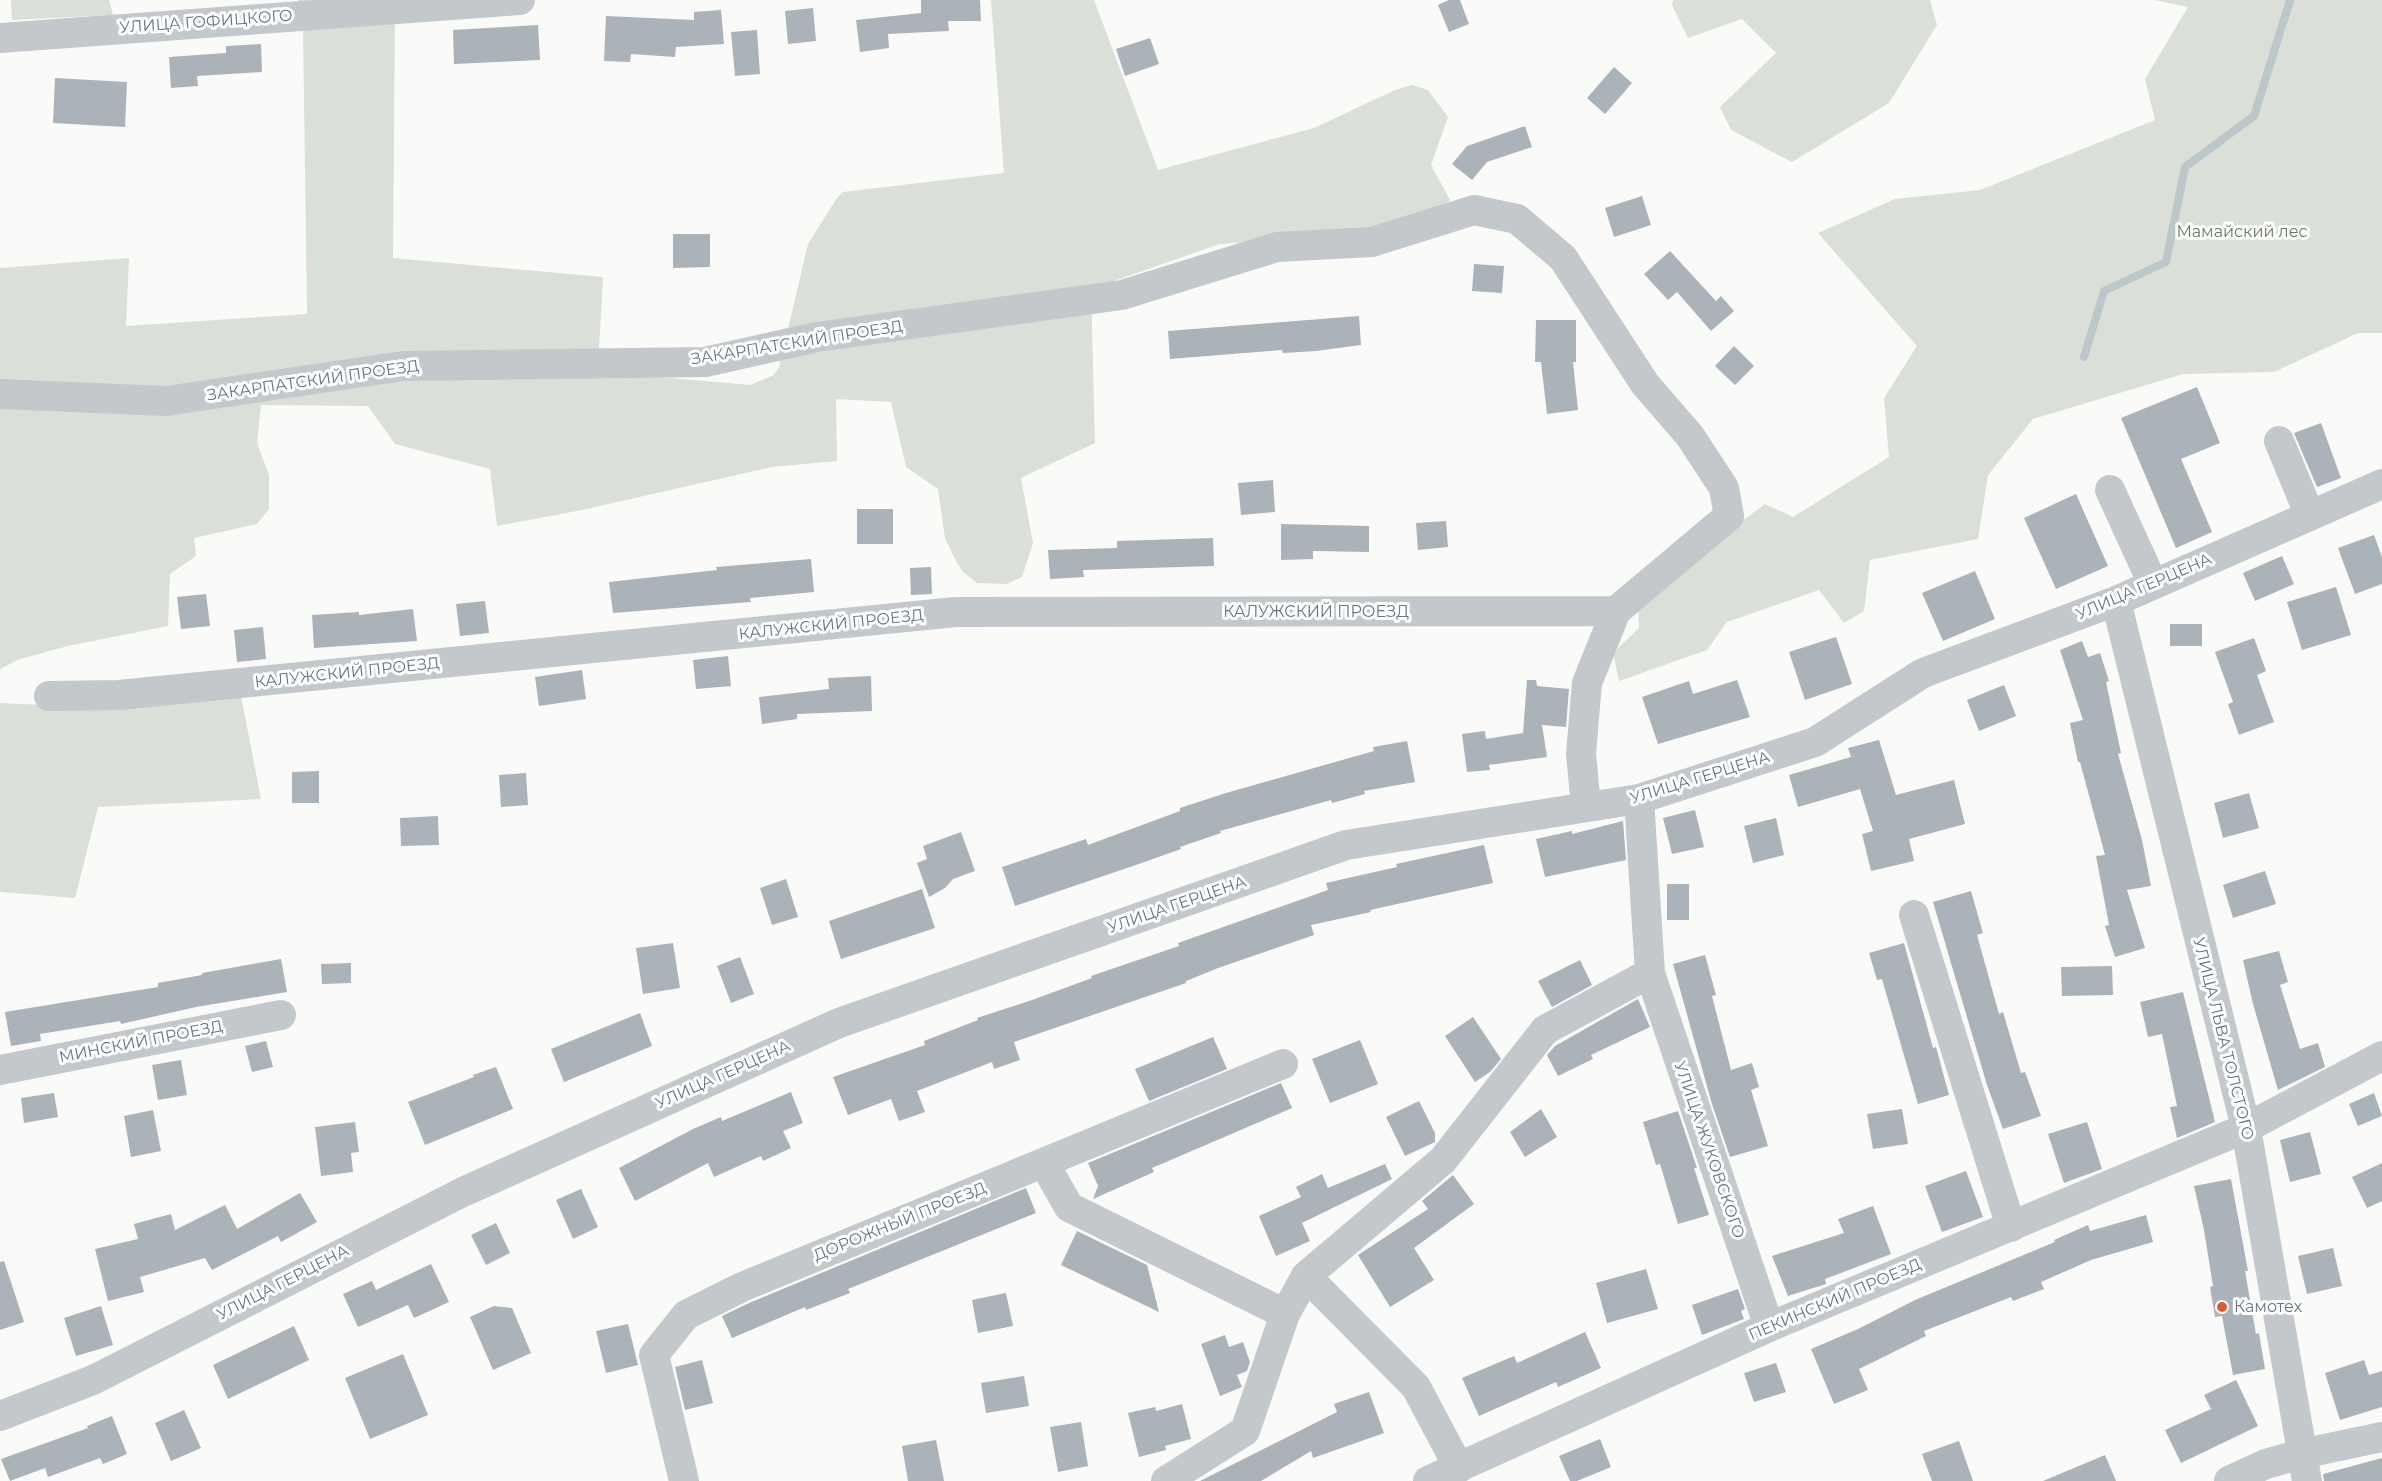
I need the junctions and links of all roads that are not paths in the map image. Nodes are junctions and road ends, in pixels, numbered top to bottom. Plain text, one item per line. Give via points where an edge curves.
1 (520, 0) edge
2 (0, 38) edge
3 (0, 394) edge
4 (2279, 441) dead end
5 (2110, 490) dead end
6 (2380, 491) edge
7 (2310, 516) junction
8 (2153, 584) junction
9 (2116, 601) junction
10 (1616, 611) junction
11 (49, 696) dead end
12 (1639, 799) junction
13 (1586, 806) junction
14 (1914, 915) dead end
15 (1650, 973) junction
16 (281, 1015) dead end
17 (2382, 1056) edge
18 (1283, 1064) dead end
19 (0, 1070) edge
20 (2246, 1128) junction
21 (1044, 1162) junction
22 (2011, 1227) junction
23 (1306, 1276) junction
24 (1285, 1314) junction
25 (1769, 1327) junction
26 (0, 1416) edge
27 (2382, 1437) edge
28 (1459, 1468) junction
29 (2304, 1468) edge
30 (684, 1481) edge
31 (1166, 1481) edge
32 (1428, 1481) edge
33 (2229, 1481) edge

1 - 2 street, УЛИЦА ГОФИЦКОГО
3 - 10 street, ЗАКАРПАТСКИЙ ПРОЕЗД via 166,401 403,366 705,362 817,337 1122,295 1277,247 1372,242 1474,210 1517,219 1563,258 1645,384 1690,436 1724,488 1729,516
4 - 7 street
5 - 8 street
6 - 7 street, УЛИЦА ГЕРЦЕНА
7 - 8 street, УЛИЦА ГЕРЦЕНА
8 - 9 street, УЛИЦА ГЕРЦЕНА
9 - 12 street, УЛИЦА ГЕРЦЕНА via 1923,673 1815,742
9 - 20 street, УЛИЦА ЛЬВА ТОЛСТОГО
10 - 11 street, КАЛУЖСКИЙ ПРОЕЗД via 956,612 130,694
10 - 13 street via 1587,682 1581,754
12 - 13 street, УЛИЦА ГЕРЦЕНА
12 - 15 street, УЛИЦА ЖУКОВСКОГО
13 - 26 street, УЛИЦА ГЕРЦЕНА via 1346,846 839,1023 463,1192 93,1380
14 - 22 street
15 - 23 street via 1545,1030 1443,1160
15 - 25 street, УЛИЦА ЖУКОВСКОГО
16 - 19 street, МИНСКИЙ ПРОЕЗД
17 - 20 street, ПЕКИНСКИЙ ПРОЕЗД
18 - 21 street, ДОРОЖНЫЙ ПРОЕЗД
20 - 22 street, ПЕКИНСКИЙ ПРОЕЗД
20 - 29 street, УЛИЦА ЛЬВА ТОЛСТОГО
21 - 24 street via 1069,1207
21 - 30 street, ДОРОЖНЫЙ ПРОЕЗД via 686,1314 654,1355
22 - 25 street, ПЕКИНСКИЙ ПРОЕЗД
23 - 24 street
23 - 28 street via 1416,1387
24 - 31 street via 1245,1431
25 - 28 street, ПЕКИНСКИЙ ПРОЕЗД
27 - 29 street
28 - 32 street, ПЕКИНСКИЙ ПРОЕЗД
29 - 33 street via 2266,1464

